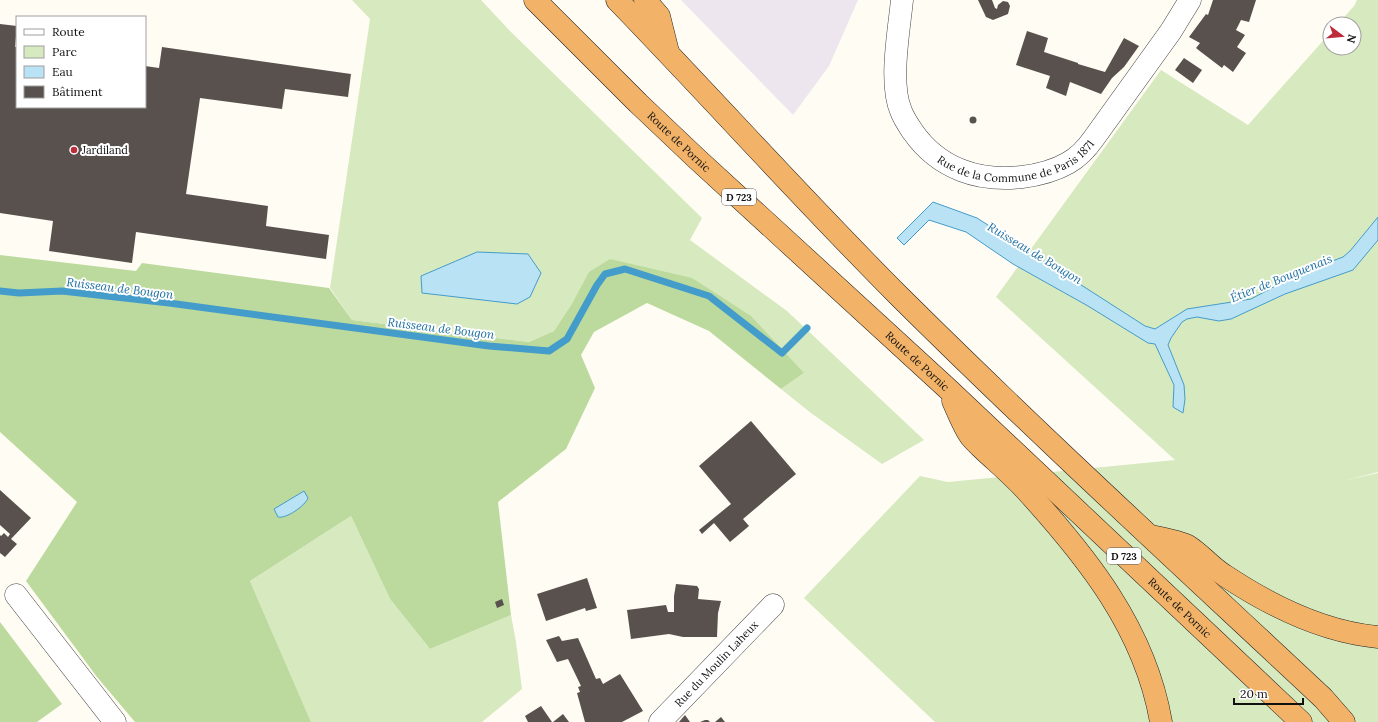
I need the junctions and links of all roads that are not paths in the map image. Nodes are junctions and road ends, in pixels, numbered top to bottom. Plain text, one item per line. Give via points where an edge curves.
1 (535, 0) edge
2 (617, 0) edge
3 (645, 0) edge
4 (902, 0) edge
5 (1190, 0) edge
6 (669, 53) junction
7 (948, 389) junction
8 (1148, 535) junction
9 (16, 595) dead end
10 (773, 605) dead end
11 (1378, 637) edge
12 (1323, 698) junction
13 (115, 722) edge
14 (660, 722) edge
15 (1161, 722) edge
16 (1301, 722) edge
17 (1344, 722) edge
18 (1353, 722) edge

1 - 7 highway, Route de Pornic / D 723 via 696,158
2 - 6 highway, D 723
3 - 6 highway via 659,16
4 - 5 street, Rue de la Commune de Paris 1871 via 896,61 896,92 908,124 917,137 950,166 975,176 1005,179 1052,171 1068,164 1083,152 1172,31
6 - 8 highway, D 723 via 734,126 898,295
7 - 15 highway via 970,436 1024,488 1093,569 1111,596 1140,653
7 - 16 highway, Route de Pornic / D 723
8 - 11 highway via 1188,546 1223,574 1283,609 1327,626
8 - 12 highway, D 723
9 - 13 street
10 - 14 street, Rue du Moulin Laheux
12 - 17 highway, D 723
12 - 18 highway, D 723

